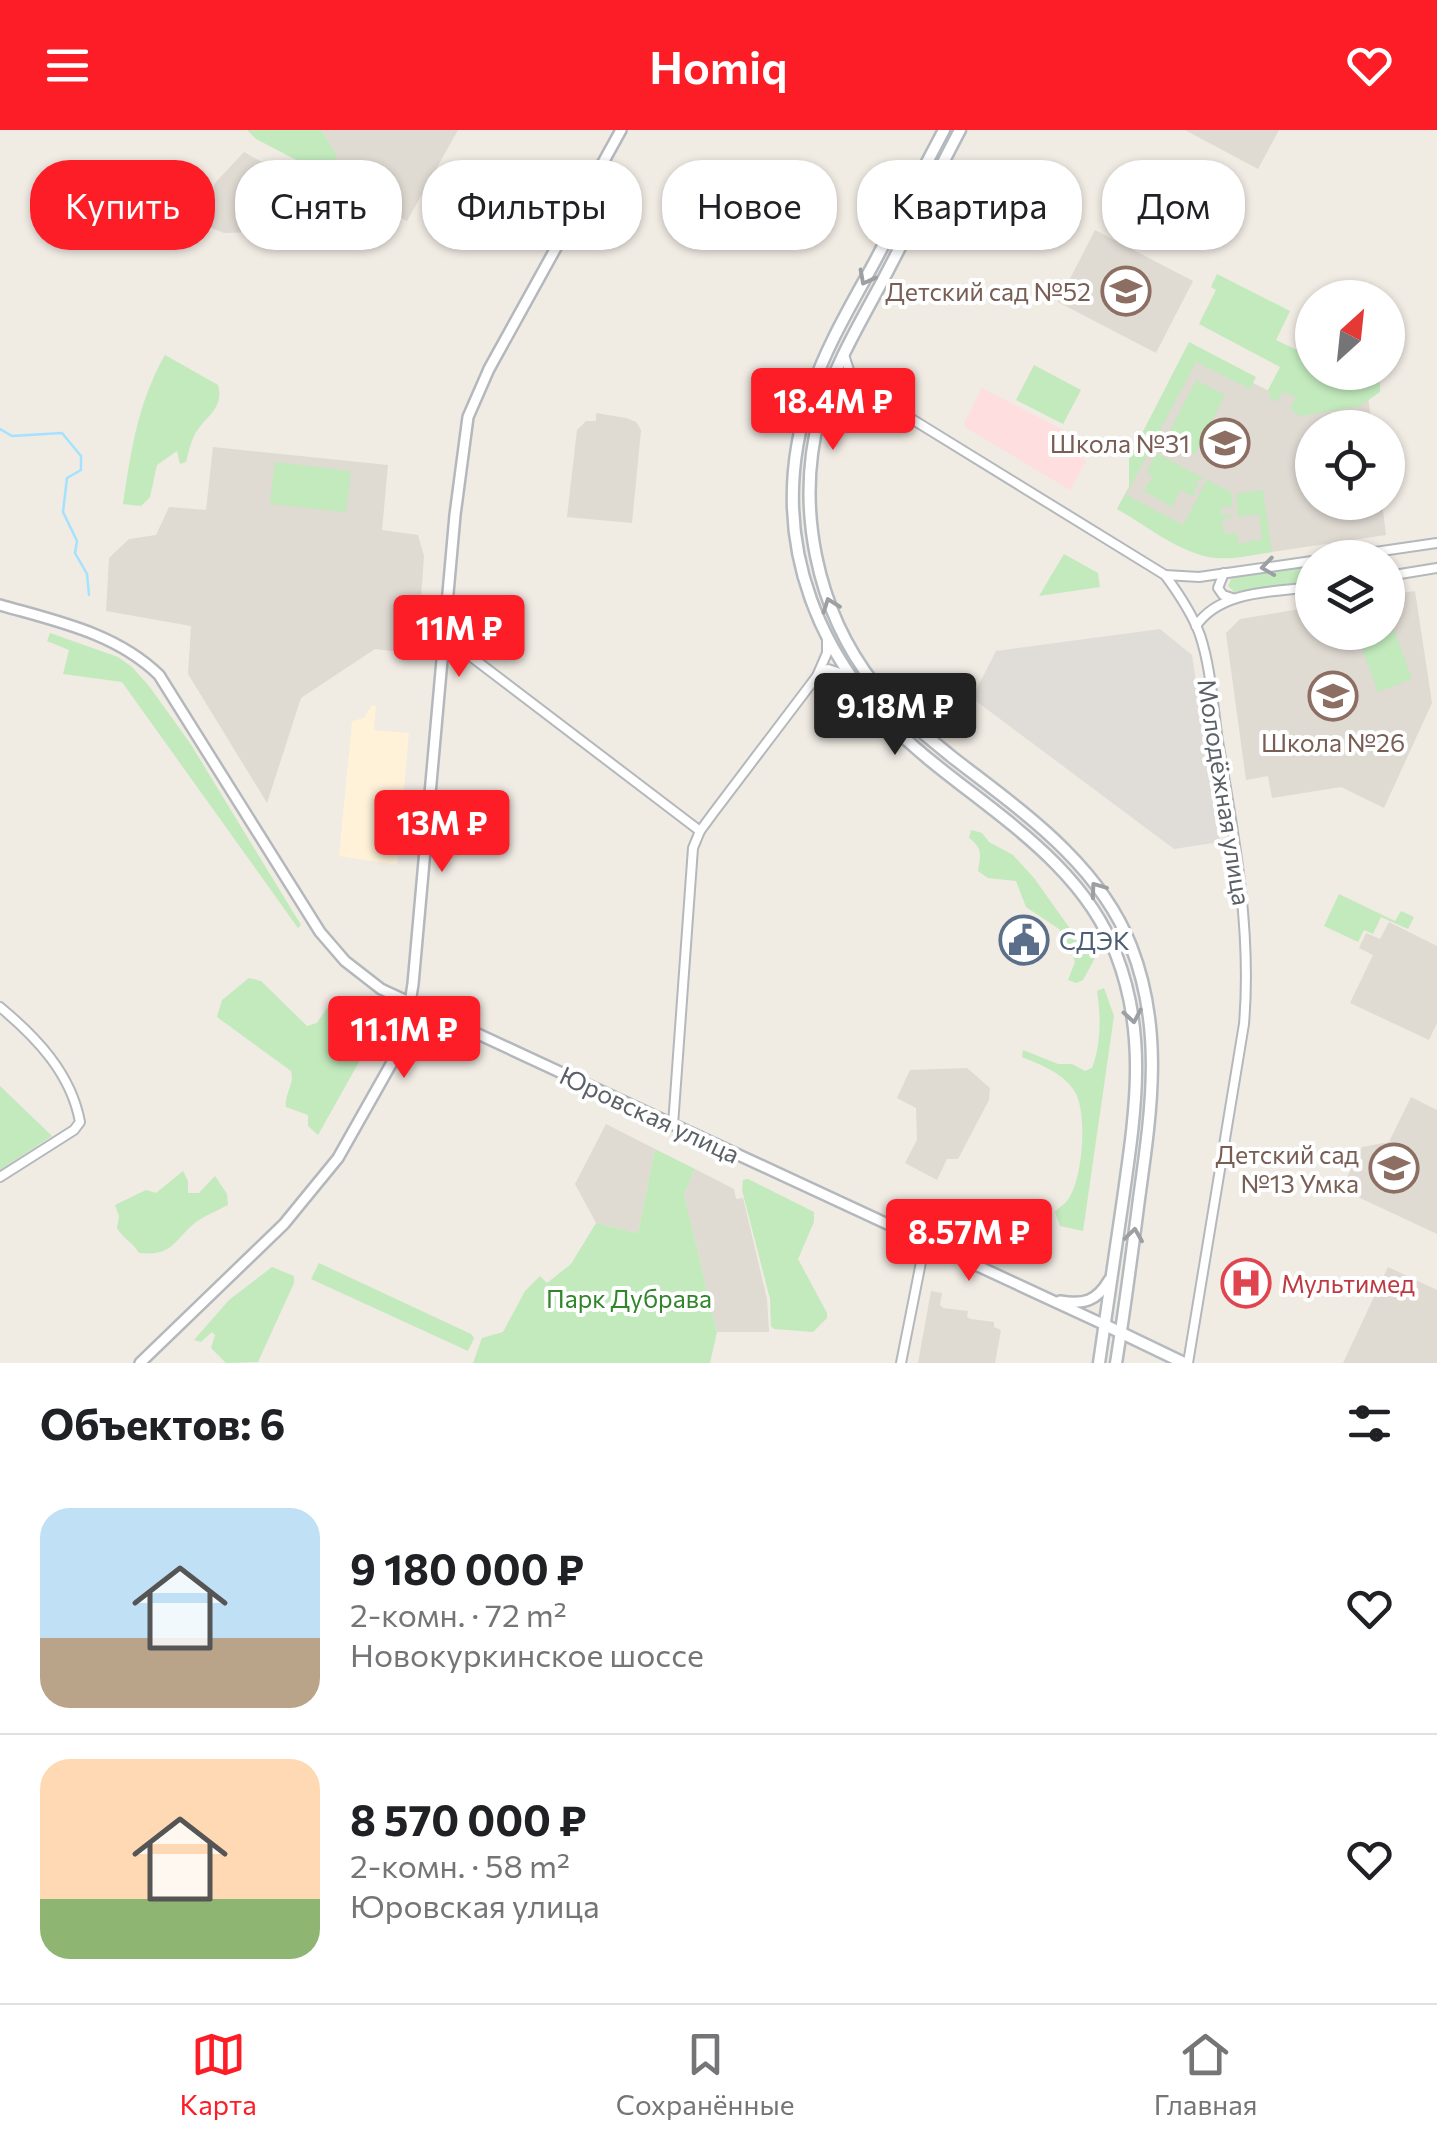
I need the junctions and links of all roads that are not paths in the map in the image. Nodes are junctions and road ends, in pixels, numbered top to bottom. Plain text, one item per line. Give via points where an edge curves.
1 (621, 130) edge
2 (944, 130) edge
3 (960, 130) edge
4 (844, 354) junction
5 (868, 392) junction
6 (821, 412) junction
7 (1437, 543) edge
8 (1405, 548) edge
9 (1295, 563) edge
10 (1437, 568) edge
11 (1224, 573) junction
12 (1405, 573) edge
13 (1166, 575) junction
14 (1295, 589) edge
15 (1232, 598) junction
16 (0, 604) edge
17 (1196, 626) junction
18 (444, 636) junction
19 (827, 639) junction
20 (816, 676) junction
21 (849, 676) junction
22 (905, 717) junction
23 (893, 729) junction
24 (700, 830) junction
25 (1046, 831) junction
26 (1035, 844) junction
27 (410, 1004) junction
28 (0, 1007) edge
29 (1136, 1110) junction
30 (1151, 1112) junction
31 (674, 1125) junction
32 (0, 1177) edge
33 (925, 1242) junction
34 (1113, 1273) junction
35 (1048, 1299) junction
36 (1105, 1324) junction
37 (1121, 1332) junction
38 (140, 1363) edge
39 (901, 1363) edge
40 (1099, 1363) edge
41 (1116, 1363) edge
42 (1186, 1363) edge

1 - 18 street via 472,406
2 -> 19 main road via 828,351 799,438 798,544
3 - 4 main road
4 - 5 street, Молодёжная улица via 850,373
4 - 6 main road
5 - 6 street via 842,391
5 - 13 street, Молодёжная улица
22 -> 6 main road via 853,654 820,574 810,489
7 - 8 street
9 -> 11 street
10 - 12 street
11 - 13 street
11 - 15 street via 1218,588
13 - 17 street, Молодёжная улица
14 - 15 street
15 - 17 street
16 - 27 street, Юровская улица via 94,634 146,662 320,932 365,978
17 - 42 street, Молодёжная улица via 1230,812 1246,984
18 - 24 street
18 - 27 street
19 - 20 street
19 - 21 main road
20 - 21 street via 828,669
20 - 24 street
21 - 23 main road
22 - 23 street via 904,728
22 - 25 main road
23 - 26 main road
24 - 31 street
25 - 26 street via 1034,831
30 -> 25 main road via 1152,1024 1130,944 1094,882
26 -> 29 main road via 1078,888 1114,948 1135,1022
27 - 31 street, Юровская улица
27 - 38 street via 399,1050 327,1172 284,1224
28 - 32 street via 54,1062 80,1122
29 - 30 street via 1142,1119
29 - 34 main road
37 -> 30 main road
31 - 33 street, Юровская улица
33 - 35 street, Юровская улица
33 - 39 street
34 - 35 street via 1092,1300
34 - 36 main road
35 - 36 street, Юровская улица
36 - 37 main road
36 - 40 main road
37 - 41 main road
37 - 42 main road

